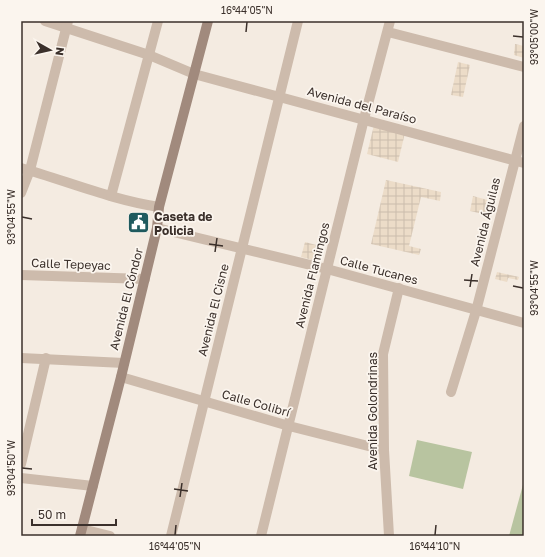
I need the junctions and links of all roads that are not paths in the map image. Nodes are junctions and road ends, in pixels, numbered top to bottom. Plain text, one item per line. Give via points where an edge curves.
1 (44, 21) edge
2 (158, 21) edge
3 (208, 21) edge
4 (298, 21) edge
5 (390, 21) edge
6 (67, 24) edge
7 (388, 32) junction
8 (149, 55) junction
9 (524, 67) edge
10 (194, 74) junction
11 (279, 96) junction
12 (364, 119) junction
13 (524, 126) edge
14 (519, 162) edge
15 (25, 169) edge
16 (21, 193) edge
17 (111, 196) junction
18 (159, 207) junction
19 (157, 228) junction
20 (242, 248) junction
21 (327, 269) junction
22 (21, 275) edge
23 (145, 279) junction
24 (399, 288) junction
25 (476, 310) junction
26 (524, 323) edge
27 (21, 358) edge
28 (46, 358) junction
29 (124, 363) junction
30 (121, 377) junction
31 (451, 392) dead end
32 (204, 401) junction
33 (289, 426) junction
34 (384, 450) junction
35 (21, 464) edge
36 (21, 478) edge
37 (93, 486) junction
38 (81, 533) edge
39 (110, 536) edge
40 (171, 536) edge
41 (261, 536) edge
42 (389, 536) edge

1 - 6 street, Avenida del Paraíso
2 - 8 street
3 - 10 street, Avenida El Cóndor
4 - 11 street, Avenida El Cisne
5 - 7 street, Avenida Flamingos
6 - 8 street, Avenida del Paraíso
6 - 15 street
7 - 9 street
7 - 12 street, Avenida Flamingos
8 - 10 street, Avenida del Paraíso
8 - 17 street
10 - 11 street, Avenida del Paraíso
10 - 18 street, Avenida El Cóndor
11 - 12 street, Avenida del Paraíso
11 - 20 street, Avenida El Cisne
12 - 14 street, Avenida del Paraíso
12 - 21 street, Avenida Flamingos
13 - 14 street, Avenida Águilas
14 - 25 street, Avenida Águilas
15 - 16 street
15 - 17 street
17 - 18 street
18 - 19 street, Avenida El Cóndor
19 - 20 street, Calle Tucanes
19 - 23 street, Avenida El Cóndor
20 - 21 street, Calle Tucanes
20 - 32 street, Avenida El Cisne
21 - 24 street, Calle Tucanes
21 - 33 street, Avenida Flamingos
22 - 23 street, Calle Tepeyac
23 - 29 street, Avenida El Cóndor
24 - 25 street, Calle Tucanes
24 - 34 street, Avenida Golondrinas via 383,354
25 - 26 street, Calle Tucanes
25 - 31 street, Avenida Águilas
27 - 28 street
28 - 29 street
28 - 35 street
29 - 30 street, Avenida El Cóndor
30 - 32 street, Calle Colibrí
30 - 37 street, Avenida El Cóndor
32 - 33 street, Calle Colibrí
32 - 40 street, Avenida El Cisne
33 - 34 street, Calle Colibrí
33 - 41 street, Avenida Flamingos
34 - 42 street, Avenida Golondrinas
36 - 37 street
37 - 38 street, Avenida El Cóndor
38 - 39 street

